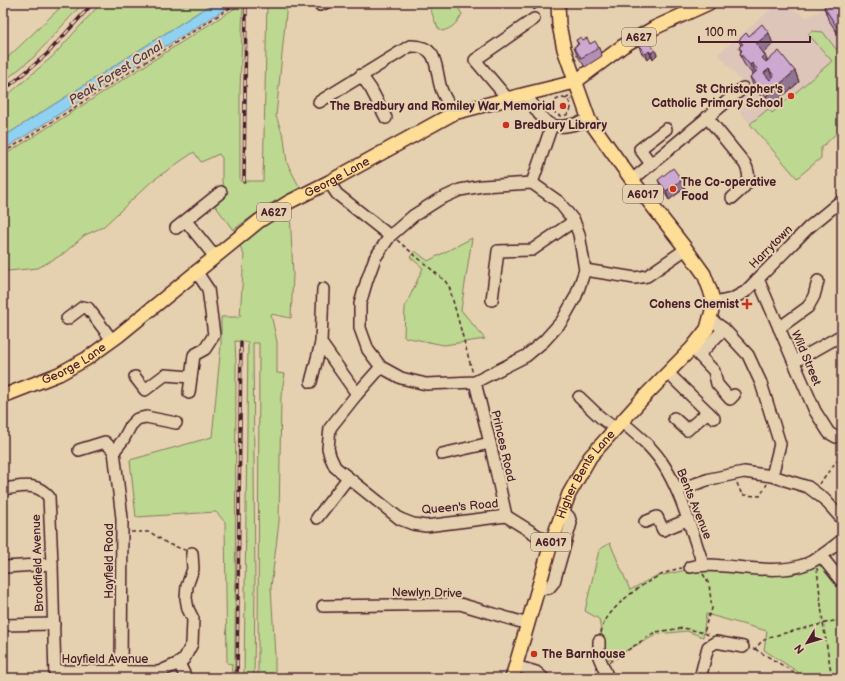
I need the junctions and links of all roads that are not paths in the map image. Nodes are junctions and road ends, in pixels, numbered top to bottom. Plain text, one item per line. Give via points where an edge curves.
1 (558, 3) edge
2 (706, 4) edge
3 (535, 19) road end
4 (361, 75) junction
5 (575, 82) junction
6 (743, 88) dead end
7 (526, 94) junction
8 (508, 99) junction
9 (319, 102) dead end
10 (454, 113) junction
11 (707, 117) junction
12 (386, 118) dead end
13 (589, 120) junction
14 (552, 125) junction
15 (666, 129) dead end
16 (651, 164) junction
17 (632, 180) junction
18 (329, 182) junction
19 (532, 183) junction
20 (221, 192) dead end
21 (732, 198) dead end
22 (842, 200) edge
23 (574, 220) junction
24 (186, 221) junction
25 (176, 228) dead end
26 (391, 236) junction
27 (686, 249) junction
28 (215, 257) junction
29 (585, 270) junction
30 (196, 271) junction
31 (758, 279) junction
32 (818, 281) dead end
33 (323, 288) dead end
34 (492, 300) dead end
35 (714, 303) junction
36 (67, 319) dead end
37 (710, 319) junction
38 (779, 328) junction
39 (724, 329) junction
40 (842, 335) edge
41 (112, 340) junction
42 (321, 343) junction
43 (695, 351) junction
44 (794, 362) junction
45 (381, 367) junction
46 (668, 373) junction
47 (135, 377) dead end
48 (191, 377) junction
49 (311, 382) dead end
50 (475, 382) junction
51 (189, 393) dead end
52 (357, 394) junction
53 (734, 395) dead end
54 (3, 396) edge
55 (579, 397) dead end
56 (674, 418) dead end
57 (176, 423) dead end
58 (619, 425) junction
59 (842, 436) edge
60 (490, 443) junction
61 (79, 450) dead end
62 (114, 451) junction
63 (442, 454) dead end
64 (772, 476) junction
65 (348, 478) junction
66 (3, 489) edge
67 (677, 490) junction
68 (563, 511) junction
69 (506, 516) junction
70 (317, 518) dead end
71 (842, 519) edge
72 (688, 520) junction
73 (645, 522) dead end
74 (842, 540) edge
75 (551, 544) junction
76 (192, 552) road end
77 (818, 557) junction
78 (52, 564) junction
79 (6, 567) dead end
80 (842, 582) edge
81 (538, 589) junction
82 (322, 606) dead end
83 (54, 624) junction
84 (528, 624) junction
85 (3, 625) edge
86 (599, 640) road end
87 (743, 647) road end
88 (179, 663) junction
89 (121, 672) junction
90 (514, 672) edge
91 (55, 675) edge
92 (186, 678) edge
93 (543, 678) edge
94 (608, 678) edge
95 (700, 678) edge

1 - 5 main road via 558,24
2 - 5 main road, A627 via 654,28 623,46
3 - 8 street via 475,60
4 - 9 street
4 - 10 street via 410,46 418,46 434,57 440,86
4 - 12 street
5 - 7 main road, George Lane / A627
5 - 13 main road, A6017
6 - 11 street
7 - 8 main road, George Lane / A627
7 - 14 street via 540,116
8 - 10 main road, George Lane / A627
10 - 18 main road, George Lane / A627
11 - 16 street
11 - 21 street via 749,172 749,180
13 - 14 street via 575,125
13 - 17 main road, A6017
14 - 19 street
15 - 16 street via 640,150
16 - 17 street
17 - 27 main road, A6017
18 - 26 street via 337,194
18 - 28 main road, George Lane / A627 via 259,221
19 - 23 street via 559,202
19 - 26 street via 460,190 413,216
20 - 24 street
22 - 31 street, Harrytown via 808,228
23 - 29 street
23 - 34 street via 532,250 498,251
24 - 25 street
24 - 28 street
26 - 45 street via 375,258 360,304 360,328 368,350
27 - 29 street via 647,276 634,278
27 - 35 main road, A6017 via 704,274
28 - 30 main road, George Lane / A627
29 - 50 street via 576,296 562,321 544,341 526,356
30 - 41 main road, George Lane / A627
30 - 48 street via 208,289 214,335 206,349 194,355
31 - 35 street, Harrytown via 732,300
31 - 38 street, Wild Street
32 - 38 street via 808,307
33 - 42 street
35 - 37 main road, Higher Bents Lane / A6017
36 - 41 street via 83,308 88,308
37 - 39 street
37 - 43 main road, Higher Bents Lane / A6017
38 - 44 street, Wild Street
39 - 43 street
39 - 64 street via 748,355 761,383 780,444
40 - 44 street
41 - 54 main road, George Lane / A627 via 60,374
42 - 49 street
42 - 52 street
43 - 46 main road, Higher Bents Lane / A6017
43 - 53 street via 714,371 717,384 730,399
44 - 59 street, Wild Street via 822,423 829,433 836,437
45 - 50 street via 401,378 426,384
45 - 52 street, Queen's Road
46 - 56 street via 711,415 687,430
46 - 58 main road, Higher Bents Lane / A6017
47 - 48 street via 145,390 165,375
48 - 51 street
50 - 60 street, Princes Road
52 - 65 street, Queen's Road via 330,428 329,437 328,448 335,467
55 - 58 street, Bents Avenue via 600,417
57 - 62 street via 146,417 137,419
58 - 67 street, Bents Avenue via 646,443 661,460
58 - 68 main road, Higher Bents Lane / A6017 via 590,458 569,494
60 - 63 street
60 - 69 street, Princes Road
61 - 62 street via 103,438
62 - 89 street, Hayfield Road via 122,518
64 - 67 street via 744,472 710,479
64 - 71 street via 808,487 824,499
65 - 69 street, Queen's Road via 400,519 413,524 426,526
65 - 70 street
66 - 78 street, Brookfield Avenue via 34,486 43,490 49,498
67 - 72 street, Bents Avenue
68 - 75 main road, Higher Bents Lane / A6017
68 - 81 street via 571,523 554,582 549,588
69 - 75 street, Queen's Road
72 - 73 street via 663,530 657,517
72 - 77 street, Bents Avenue via 697,565 778,570 803,565
74 - 77 street
75 - 81 main road, Higher Bents Lane / A6017
76 - 88 street, Hayfield Avenue via 194,569 187,586 186,598 188,609 194,619 192,644
77 - 80 street
78 - 79 street
78 - 83 street, Brookfield Avenue
81 - 84 main road, Higher Bents Lane / A6017
82 - 84 street, Newlyn Drive via 460,604
83 - 85 street
83 - 91 street, Brookfield Avenue
84 - 90 main road, Higher Bents Lane / A6017
86 - 94 street via 599,657
87 - 95 street via 716,642 708,647
88 - 89 street, Hayfield Avenue via 160,672
88 - 92 street
89 - 91 street, Hayfield Avenue
90 - 93 street via 536,672

